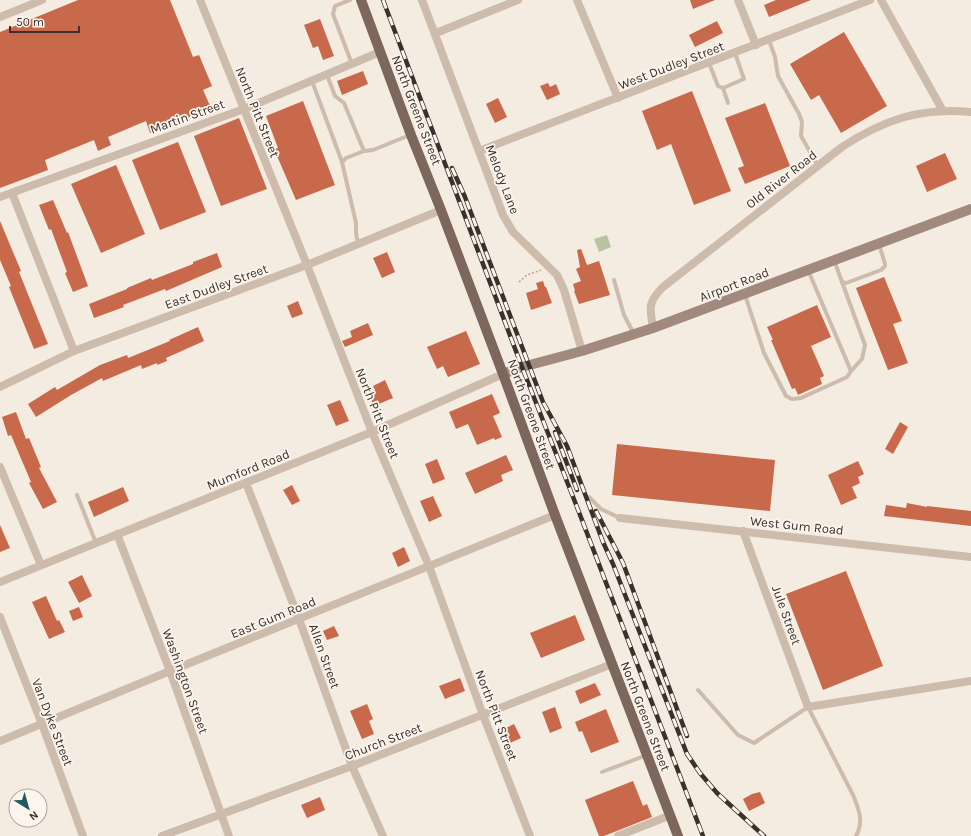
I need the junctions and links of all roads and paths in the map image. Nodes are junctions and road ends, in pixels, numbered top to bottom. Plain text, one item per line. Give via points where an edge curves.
1 (42, 0) edge
2 (200, 0) edge
3 (350, 0) edge
4 (361, 0) edge
5 (422, 0) edge
6 (518, 0) edge
7 (577, 0) edge
8 (738, 0) edge
9 (870, 0) edge
10 (881, 0) edge
11 (0, 17) edge
12 (436, 33) junction
13 (769, 40) junction
14 (756, 45) junction
15 (380, 52) junction
16 (735, 53) junction
17 (708, 63) junction
18 (352, 64) junction
19 (327, 74) junction
20 (312, 80) junction
21 (723, 88) junction
22 (618, 98) junction
23 (728, 103) dead end
24 (244, 109) junction
25 (943, 111) junction
26 (971, 112) edge
27 (411, 134) junction
28 (364, 151) junction
29 (479, 151) junction
30 (342, 162) junction
31 (818, 166) junction
32 (12, 193) junction
33 (0, 197) edge
34 (971, 209) edge
35 (441, 210) junction
36 (358, 244) junction
37 (879, 244) junction
38 (834, 260) junction
39 (307, 265) junction
40 (808, 270) junction
41 (554, 272) junction
42 (614, 280) dead end
43 (520, 282) dead end
44 (842, 282) junction
45 (745, 295) junction
46 (653, 328) junction
47 (635, 334) junction
48 (74, 351) junction
49 (582, 351) junction
50 (851, 371) junction
51 (503, 374) junction
52 (0, 387) edge
53 (372, 432) junction
54 (0, 467) edge
55 (246, 483) junction
56 (77, 495) dead end
57 (589, 497) dead end
58 (555, 515) junction
59 (620, 518) joint
60 (743, 531) junction
61 (117, 534) junction
62 (96, 543) junction
63 (971, 557) edge
64 (41, 565) junction
65 (429, 566) junction
66 (0, 582) edge
67 (0, 617) edge
68 (299, 619) junction
69 (612, 664) junction
70 (170, 671) junction
71 (971, 681) edge
72 (698, 690) dead end
73 (808, 707) junction
74 (484, 715) junction
75 (42, 724) junction
76 (0, 741) edge
77 (647, 755) junction
78 (352, 766) junction
79 (602, 772) dead end
80 (221, 814) junction
81 (671, 815) junction
82 (83, 836) edge
83 (162, 836) edge
84 (229, 836) edge
85 (383, 836) edge
86 (530, 836) edge
87 (618, 836) edge
88 (678, 836) edge
89 (856, 836) edge

1 - 11 street
2 - 24 street, North Pitt Street
3 - 18 lane via 335,6 333,14
4 - 15 main road, North Greene Street
5 - 12 street, Melody Lane
6 - 12 street
7 - 22 street
8 - 14 street
9 - 13 street, West Dudley Street
10 - 25 street
12 - 29 street, Melody Lane
13 - 14 street, West Dudley Street
13 - 31 lane via 778,76 802,122 801,136
14 - 16 street, West Dudley Street
15 - 18 street, Martin Street
15 - 27 main road, North Greene Street
16 - 17 street, West Dudley Street
16 - 21 lane via 744,79
17 - 21 lane via 718,86
17 - 22 street, West Dudley Street
18 - 19 street, Martin Street
19 - 20 street, Martin Street
19 - 28 lane via 335,96 344,103
20 - 24 street, Martin Street
20 - 30 lane
21 - 23 lane
22 - 29 street, West Dudley Street
24 - 32 street, Martin Street
24 - 39 street, North Pitt Street
25 - 26 street, Old River Road
25 - 31 street, Old River Road via 912,115 881,125 842,147
27 - 28 lane via 373,150
27 - 35 main road, North Greene Street
28 - 30 lane
29 - 41 street, Melody Lane via 508,224
30 - 36 lane via 356,223
31 - 46 street, Old River Road via 665,285 654,296 651,304
32 - 33 street, Martin Street
32 - 48 street
34 - 37 street, Airport Road
35 - 36 street, East Dudley Street
35 - 51 main road, North Greene Street
36 - 39 street, East Dudley Street
37 - 38 street, Airport Road
37 - 44 lane via 885,266 881,270 846,283
38 - 40 street, Airport Road
38 - 44 lane
39 - 48 street, East Dudley Street
39 - 53 street, North Pitt Street
40 - 45 street, Airport Road
40 - 50 lane
41 - 43 path via 537,271 527,275
41 - 49 street, Melody Lane via 561,284
42 - 47 lane via 624,315
44 - 50 lane via 865,345 862,359
45 - 46 street, Airport Road
45 - 50 lane via 764,353 786,396 792,399 801,398 847,377
46 - 47 street, Airport Road
47 - 49 street, Airport Road
48 - 52 street, East Dudley Street
49 - 51 street, Airport Road
51 - 53 street, Mumford Road
51 - 58 main road, North Greene Street
53 - 55 street, Mumford Road
53 - 65 street, North Pitt Street
54 - 64 street
55 - 61 street, Mumford Road
55 - 68 street, Allen Street
56 - 62 lane
57 - 59 lane via 601,509
58 - 65 street, East Gum Road
58 - 69 main road, North Greene Street
59 - 60 street, West Gum Road
60 - 63 street, West Gum Road
60 - 73 street, Jule Street
61 - 62 street, Mumford Road
61 - 70 street, Washington Street
62 - 64 street, Mumford Road
64 - 66 street, Mumford Road
65 - 68 street, East Gum Road
65 - 74 street, North Pitt Street
67 - 75 street, Van Dyke Street
68 - 70 street, East Gum Road
68 - 78 street, Allen Street
69 - 74 street, Church Street
69 - 77 main road, North Greene Street
70 - 75 street, East Gum Road
70 - 80 street, Washington Street
71 - 73 street
72 - 73 lane via 738,735 754,743
73 - 89 lane via 859,810 860,829
74 - 78 street, Church Street
74 - 86 street, North Pitt Street
75 - 76 street, East Gum Road
75 - 82 street, Van Dyke Street
77 - 79 lane
77 - 81 main road, North Greene Street
78 - 80 street, Church Street
78 - 85 street, Allen Street
80 - 83 street, Church Street
80 - 84 street, Washington Street
81 - 87 street
81 - 88 main road, North Greene Street

